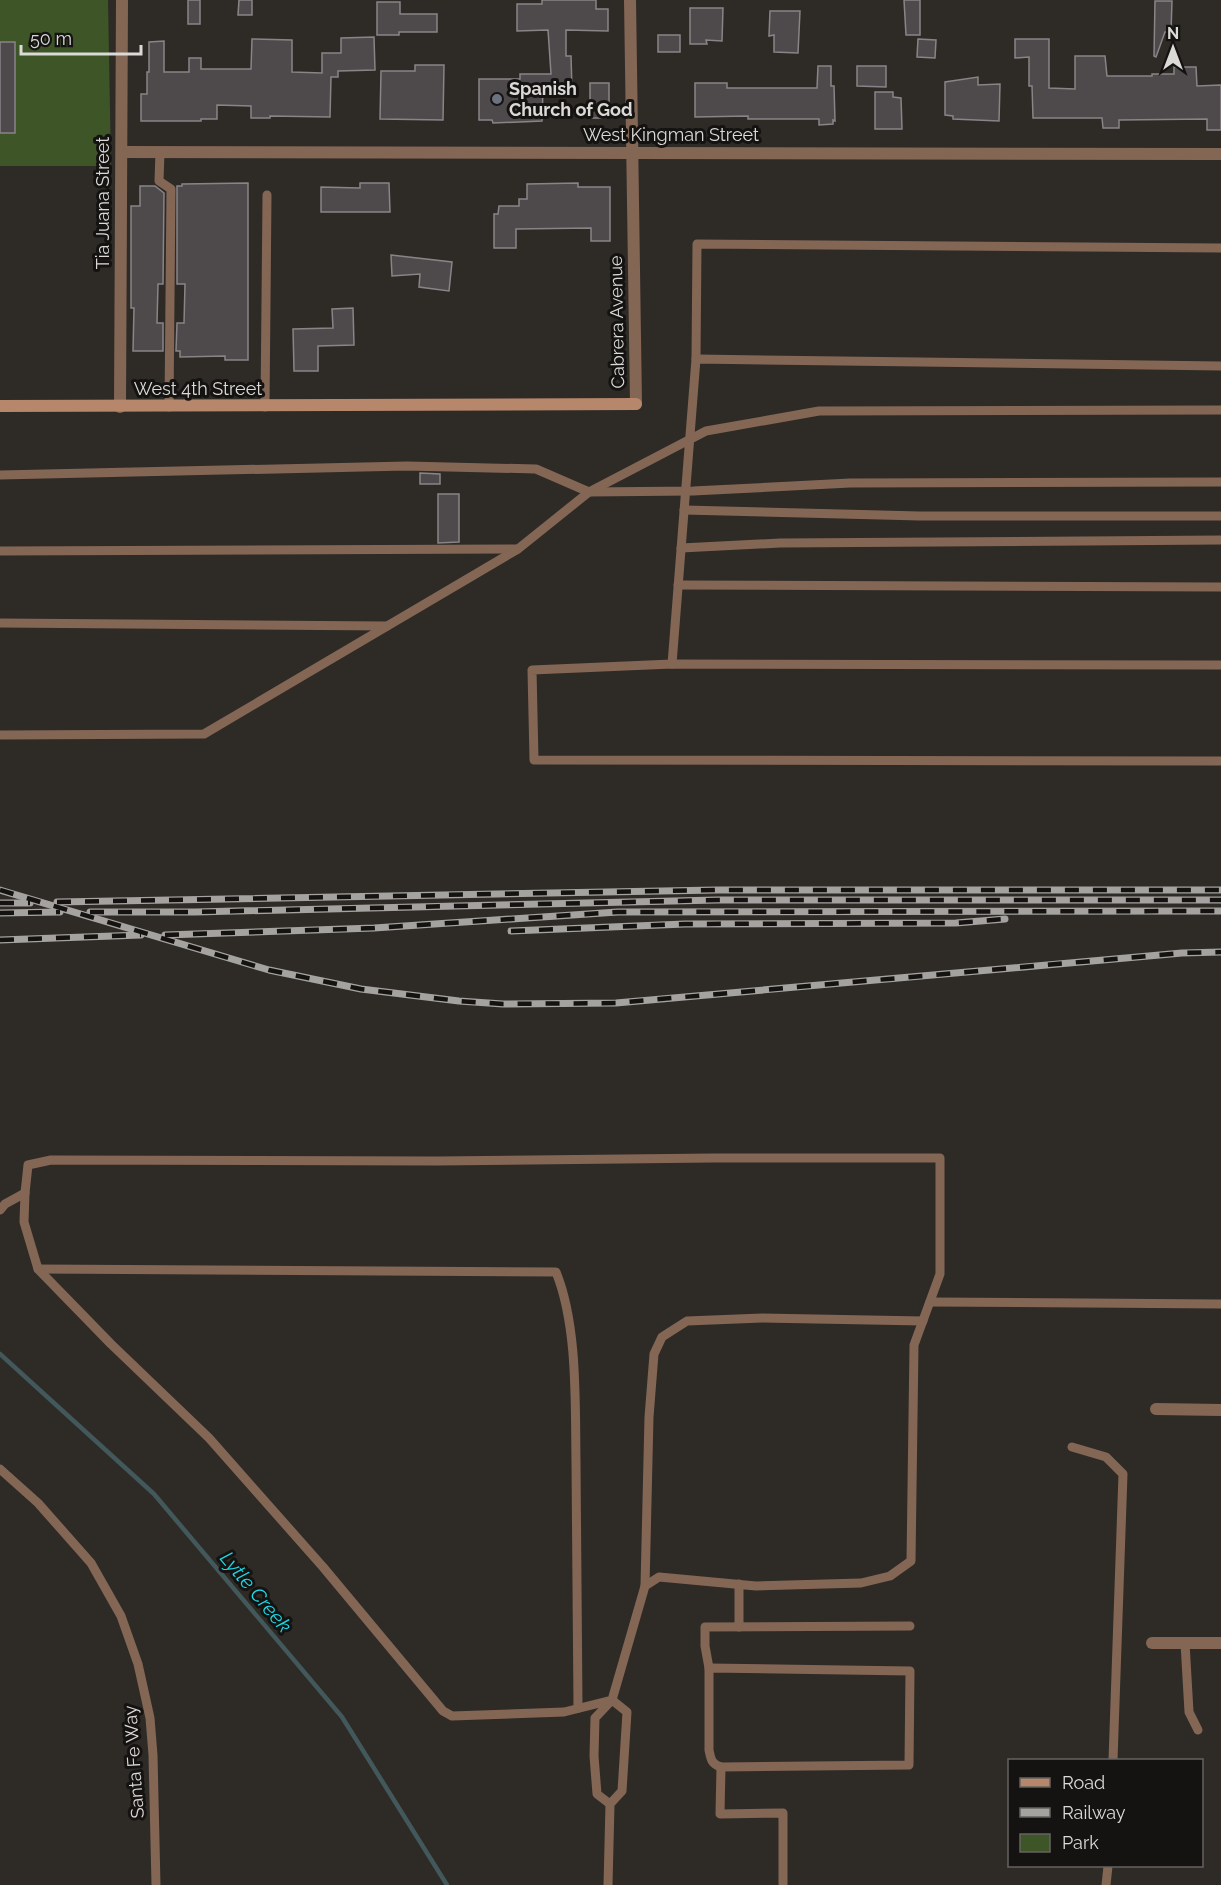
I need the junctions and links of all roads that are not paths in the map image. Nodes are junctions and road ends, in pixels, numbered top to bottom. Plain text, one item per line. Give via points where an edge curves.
1 (122, 0) edge
2 (630, 0) edge
3 (122, 152) junction
4 (160, 152) junction
5 (634, 153) junction
6 (1221, 154) edge
7 (267, 195) dead end
8 (1221, 248) edge
9 (696, 358) junction
10 (1221, 366) edge
11 (0, 406) edge
12 (265, 406) junction
13 (395, 406) joint
14 (120, 407) junction
15 (169, 407) junction
16 (1221, 410) edge
17 (690, 439) junction
18 (0, 475) edge
19 (1221, 482) edge
20 (686, 491) junction
21 (589, 492) junction
22 (684, 510) junction
23 (1221, 516) edge
24 (1221, 540) edge
25 (681, 548) junction
26 (518, 549) junction
27 (0, 550) edge
28 (678, 585) junction
29 (1221, 587) edge
30 (0, 623) edge
31 (387, 626) junction
32 (672, 664) junction
33 (1221, 665) edge
34 (0, 735) edge
35 (1221, 761) edge
36 (25, 1193) junction
37 (0, 1210) edge
38 (39, 1269) junction
39 (930, 1302) junction
40 (1221, 1304) edge
41 (923, 1321) junction
42 (1156, 1409) dead end
43 (1221, 1410) edge
44 (1072, 1447) dead end
45 (0, 1469) edge
46 (739, 1584) junction
47 (645, 1586) junction
48 (910, 1626) dead end
49 (739, 1627) junction
50 (1152, 1643) dead end
51 (1185, 1643) junction
52 (1221, 1643) edge
53 (709, 1668) junction
54 (612, 1700) junction
55 (578, 1708) junction
56 (1198, 1730) dead end
57 (1113, 1759) edge
58 (721, 1767) junction
59 (610, 1804) junction
60 (1108, 1867) edge
61 (156, 1885) edge
62 (608, 1885) edge
63 (783, 1885) edge
64 (1106, 1885) edge

1 - 3 street, Tia Juana Street
2 - 5 street, Cabrera Avenue
3 - 4 street, West Kingman Street
3 - 14 street, Tia Juana Street
4 - 5 street, West Kingman Street
4 - 15 lane via 159,181 171,189
5 - 6 street, West Kingman Street
5 - 13 street, Cabrera Avenue via 636,404
7 - 12 lane
8 - 9 lane via 697,244
9 - 10 lane
9 - 17 lane
11 - 14 street, West 4th Street
12 - 13 street, West 4th Street
12 - 15 street, West 4th Street
14 - 15 street, West 4th Street
16 - 17 lane via 819,411 706,430
17 - 20 lane
17 - 21 lane
18 - 21 lane via 407,466 512,469 536,470
19 - 20 lane via 850,483
20 - 21 lane
20 - 22 lane
21 - 26 lane
22 - 23 lane via 920,516
22 - 25 lane
24 - 25 lane via 780,543
25 - 28 lane
26 - 27 lane
26 - 31 lane
28 - 29 lane
28 - 32 lane
30 - 31 lane
31 - 34 lane via 204,734
32 - 33 lane
32 - 35 lane via 532,670 534,760
36 - 37 lane
36 - 38 lane via 24,1222
36 - 39 lane via 28,1165 51,1160 940,1158 940,1274
38 - 55 lane via 209,1438 443,1711 452,1716 564,1712
38 - 55 lane via 556,1272 564,1292 573,1357
39 - 40 lane
39 - 41 lane
41 - 46 lane via 914,1345 911,1561 890,1576 861,1582
41 - 47 lane via 687,1321 662,1336 654,1354 649,1427
42 - 43 street
44 - 57 lane via 1106,1457 1123,1474
45 - 61 lane, Santa Fe Way via 39,1503 91,1563 121,1616 138,1664 150,1718
46 - 47 lane via 659,1577
46 - 49 lane
47 - 54 lane
48 - 49 lane
49 - 53 lane via 705,1627
50 - 51 street
51 - 52 street
51 - 56 lane via 1189,1712
53 - 58 lane via 709,1750 711,1762
53 - 58 lane via 910,1671 909,1765
54 - 55 lane
54 - 59 lane via 627,1712 627,1740 622,1791
54 - 59 lane via 595,1718 594,1739 597,1794
58 - 63 lane via 720,1814 783,1813
59 - 62 lane
60 - 64 lane

